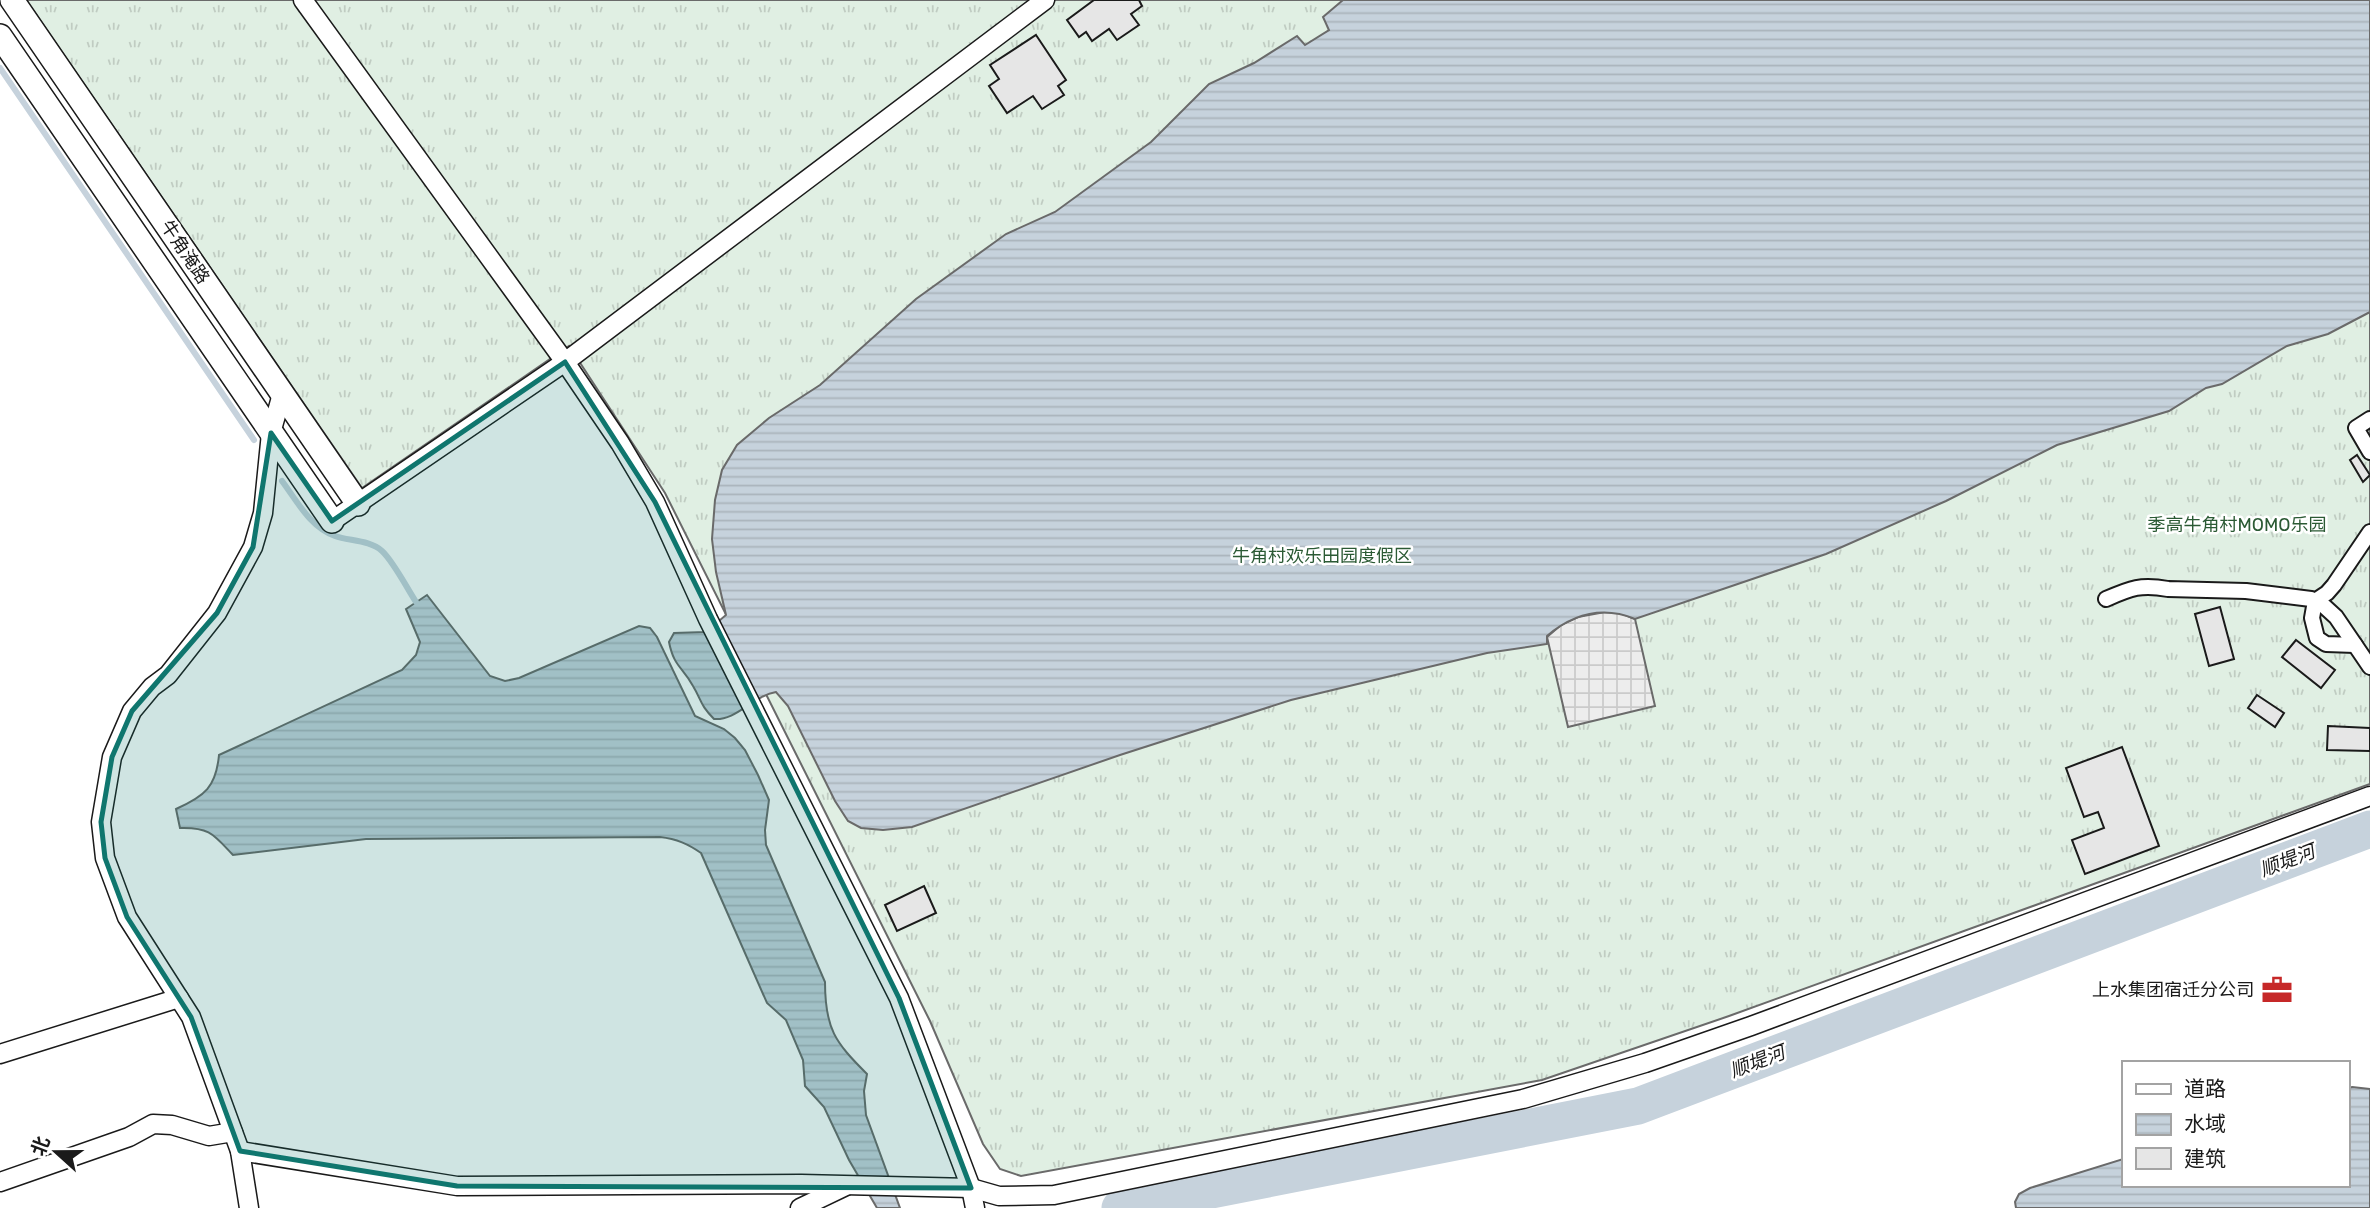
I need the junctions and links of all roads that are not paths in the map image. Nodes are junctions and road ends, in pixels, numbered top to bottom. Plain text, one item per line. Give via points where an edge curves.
1 (12, 0) edge
2 (303, 0) edge
3 (1045, 0) edge
4 (0, 36) edge
5 (565, 362) junction
6 (282, 394) junction
7 (2370, 419) edge
8 (271, 433) junction
9 (2370, 451) edge
10 (358, 504) junction
11 (332, 521) joint
12 (2370, 532) edge
13 (2106, 599) dead end
14 (2315, 601) junction
15 (2355, 645) junction
16 (2370, 667) edge
17 (2370, 796) edge
18 (179, 998) junction
19 (0, 1054) edge
20 (233, 1132) junction
21 (240, 1151) junction
22 (0, 1182) edge
23 (849, 1185) junction
24 (971, 1188) junction
25 (1057, 1200) edge
26 (249, 1208) edge
27 (800, 1208) edge
28 (975, 1208) edge

1 - 6 street, 牛角淹路
2 - 5 street
3 - 5 street
4 - 8 street, 牛角淹路
5 - 10 street
5 - 24 street via 655,502 708,619 898,998
6 - 8 street
6 - 10 street, 牛角淹路
7 - 9 street via 2356,428
8 - 11 street, 牛角淹路
8 - 18 street via 263,513 253,547 212,621 132,711 113,757 101,822 105,858 127,916
10 - 11 street
12 - 14 street via 2328,593
13 - 14 street via 2134,586 2150,586 2288,595
14 - 15 street via 2336,617
14 - 15 street via 2312,618 2317,638 2326,644
15 - 16 street
17 - 25 street via 1645,1063 1523,1098
18 - 19 street
18 - 20 street via 191,1017
20 - 21 street
20 - 22 street via 209,1136 153,1124 129,1137
21 - 23 street via 457,1186
21 - 26 street
23 - 24 street
23 - 27 street
24 - 25 street via 999,1196
24 - 28 street

